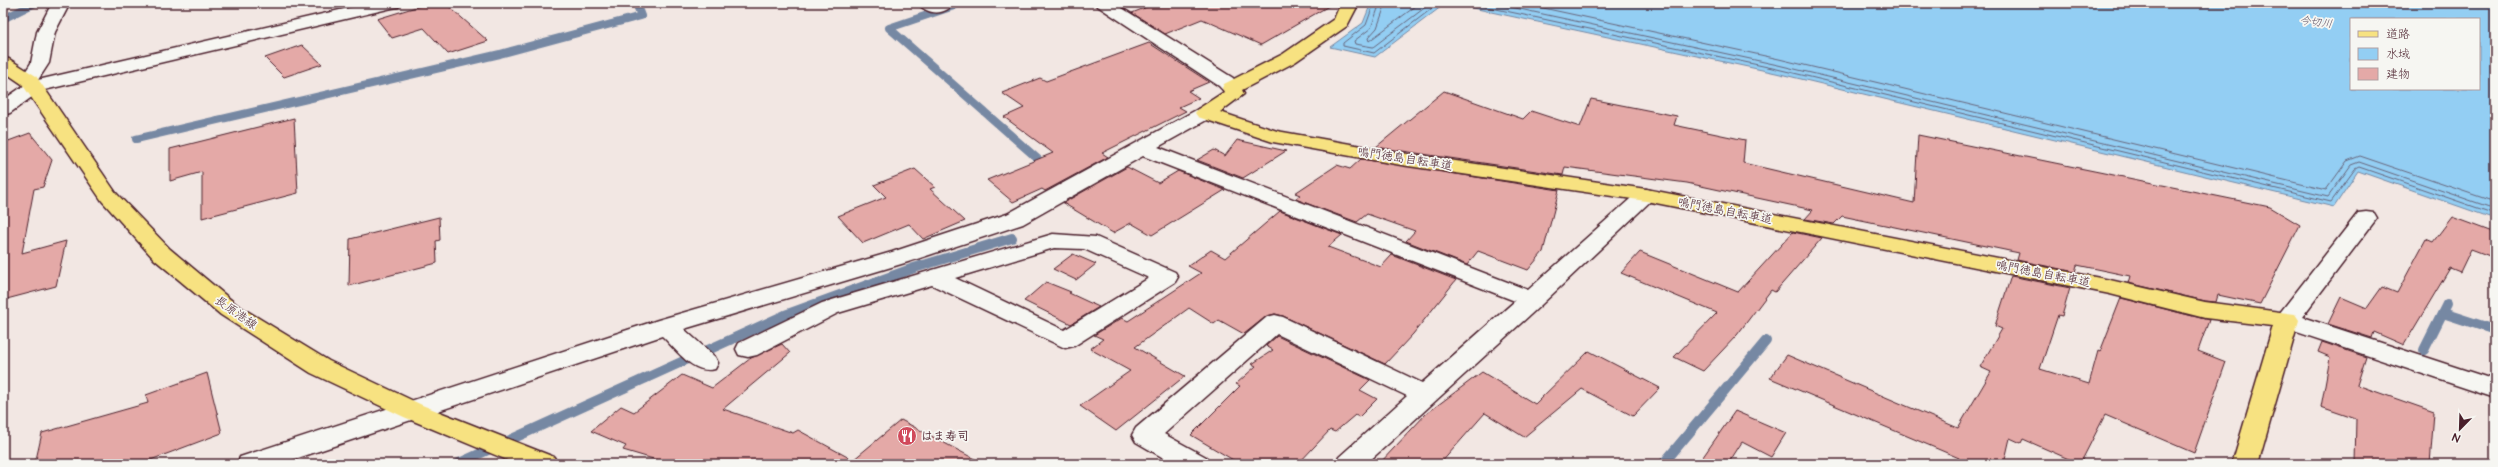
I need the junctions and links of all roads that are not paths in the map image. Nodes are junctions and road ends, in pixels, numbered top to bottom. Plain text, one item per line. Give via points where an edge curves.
1 (61, 3) edge
2 (392, 3) edge
3 (927, 3) edge
4 (945, 3) edge
5 (1102, 3) edge
6 (1350, 3) edge
7 (3, 63) edge
8 (31, 83) junction
9 (1231, 88) junction
10 (3, 108) edge
11 (1205, 114) junction
12 (1142, 148) junction
13 (1646, 195) junction
14 (2366, 218) dead end
15 (934, 277) junction
16 (806, 285) junction
17 (1533, 300) junction
18 (830, 308) junction
19 (2287, 320) junction
20 (666, 326) junction
21 (748, 349) dead end
22 (706, 363) dead end
23 (2495, 389) edge
24 (1424, 394) junction
25 (413, 411) junction
26 (250, 464) edge
27 (544, 464) edge
28 (1196, 464) edge
29 (1349, 464) edge
30 (2245, 464) edge

1 - 8 street via 46,32 40,63
2 - 8 street
3 - 4 street via 932,8
5 - 9 street via 1181,52
6 - 9 main road via 1341,22 1290,58
7 - 8 main road, 長原港線
8 - 10 street
8 - 25 main road, 長原港線 via 109,197 162,254 229,310 314,363
9 - 11 main road via 1235,94
11 - 12 street
11 - 13 main road, 鳴門徳島自転車道 via 1281,138
12 - 16 street via 1015,219
12 - 17 street
13 - 17 street
13 - 19 main road, 鳴門徳島自転車道 via 2110,287 2205,310
14 - 19 street
15 - 15 street via 1053,241 1088,242 1167,277 1065,340
15 - 18 street
16 - 18 street
16 - 20 street
17 - 24 street
18 - 21 street
19 - 23 street
19 - 30 main road
20 - 22 street
20 - 25 street
24 - 28 street via 1275,323 1145,434
24 - 29 street
25 - 26 street
25 - 27 main road, 長原港線

